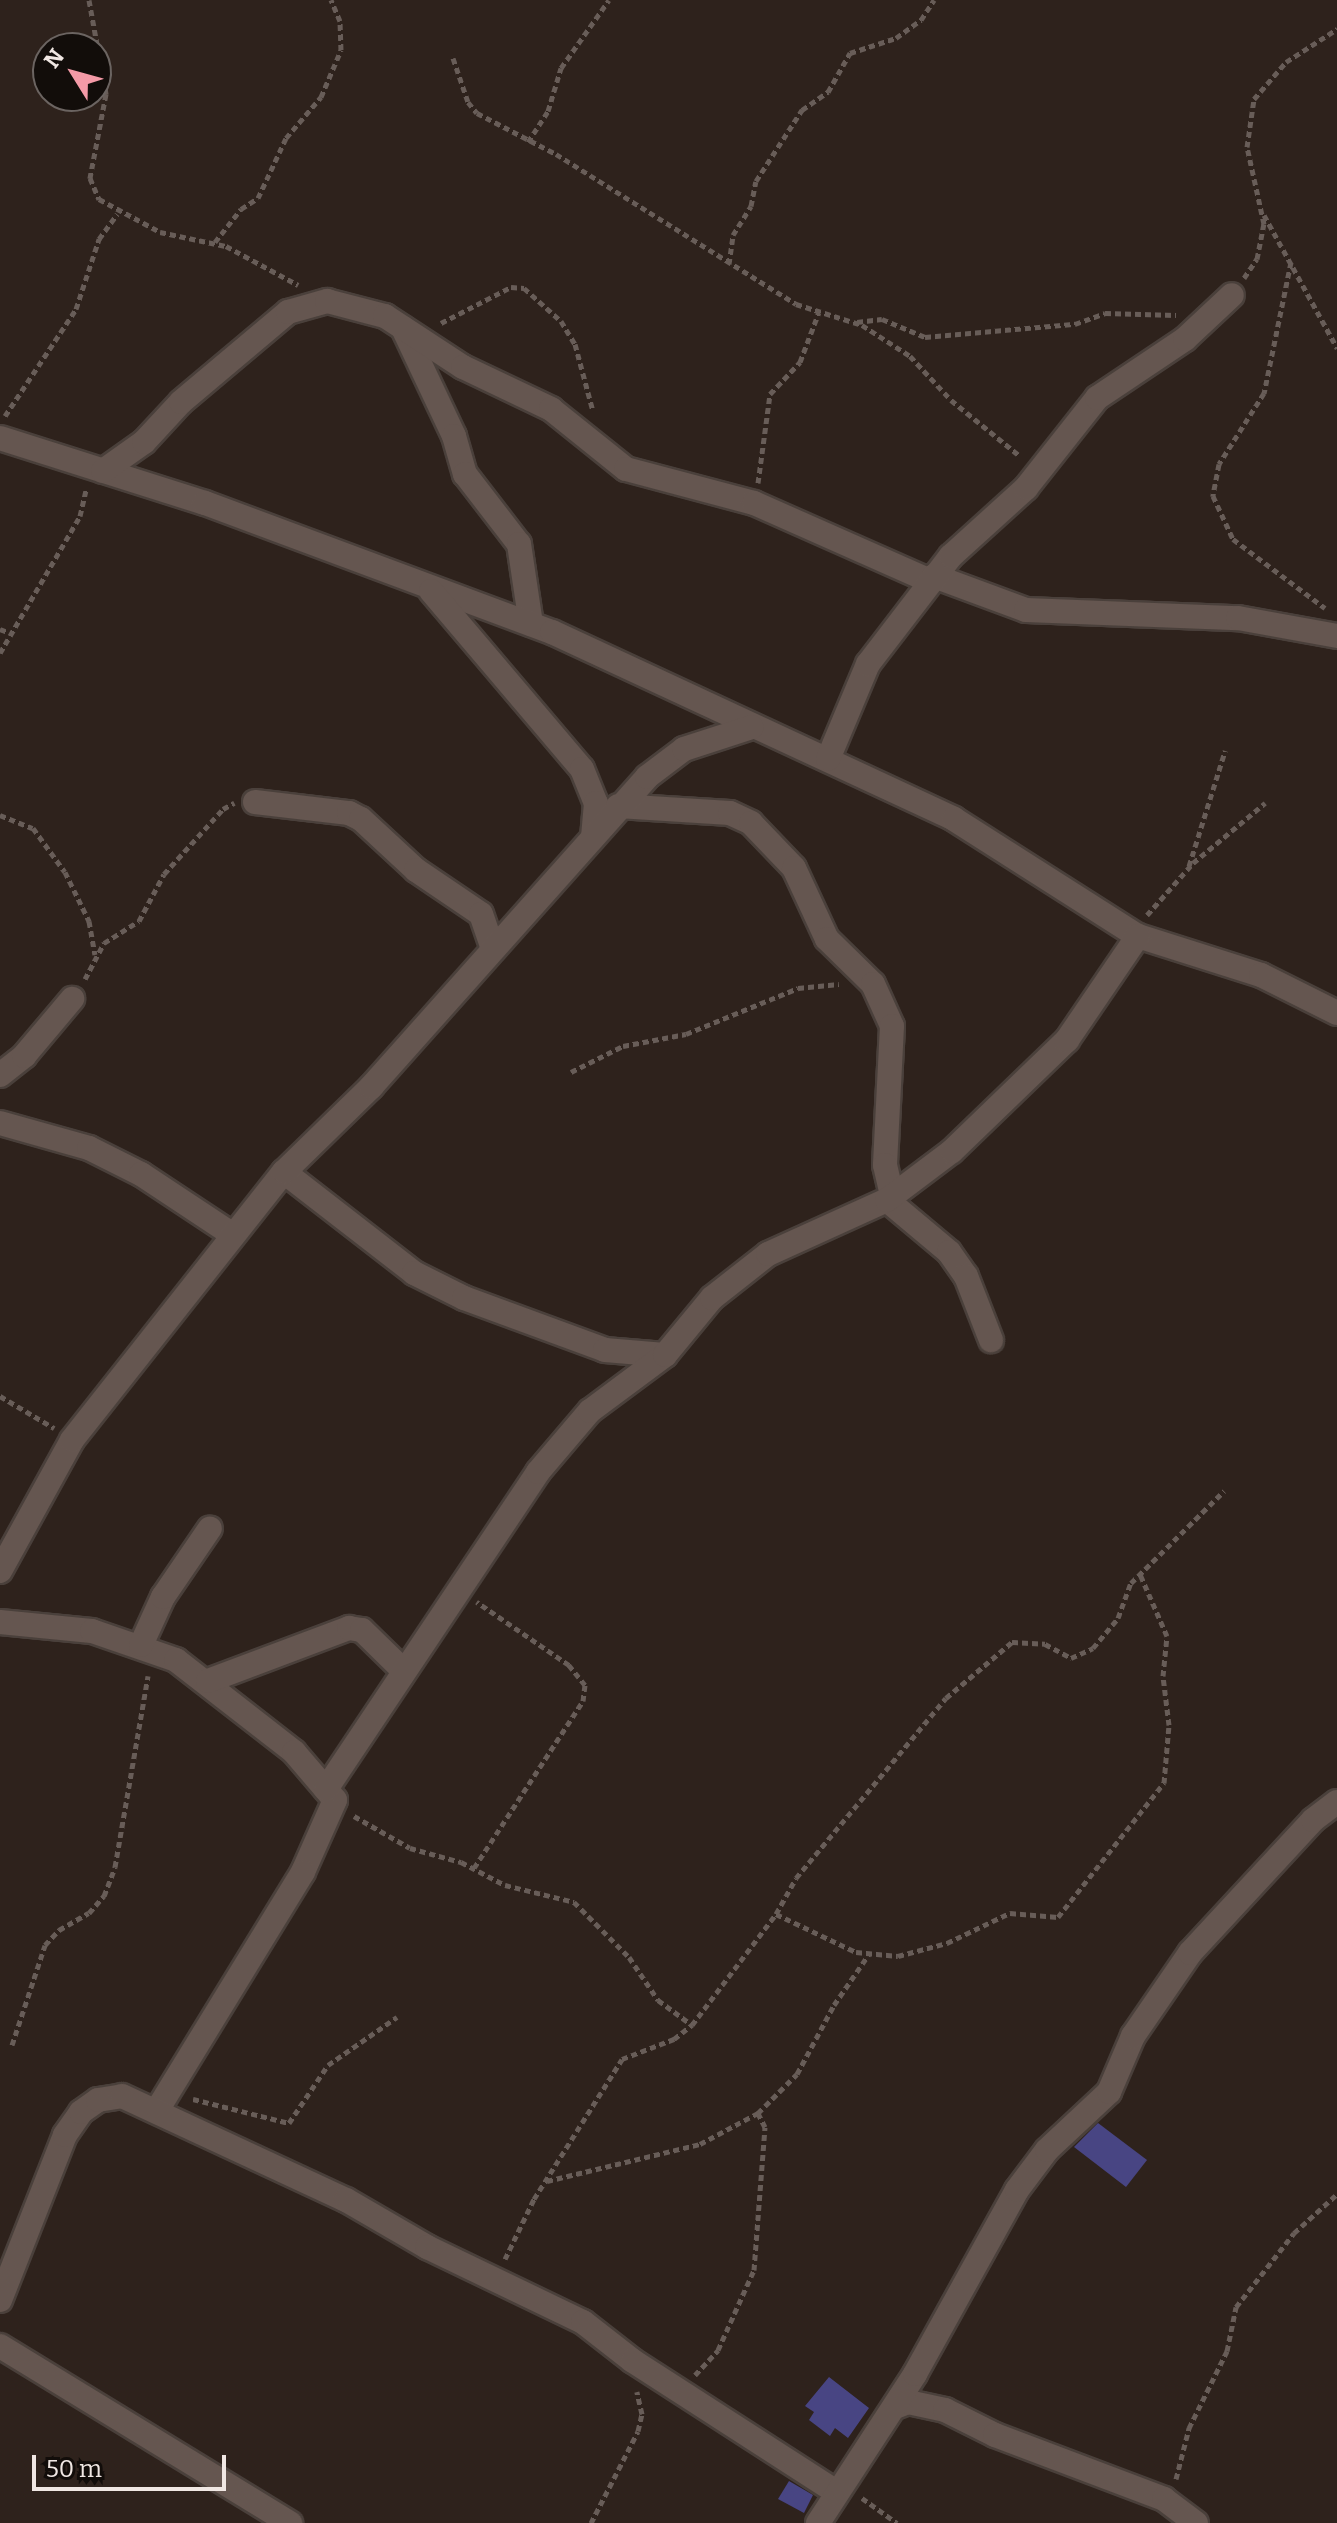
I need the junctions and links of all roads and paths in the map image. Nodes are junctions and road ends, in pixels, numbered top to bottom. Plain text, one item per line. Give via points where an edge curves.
1 (89, 0) edge
2 (331, 0) edge
3 (609, 0) edge
4 (934, 0) edge
5 (1337, 29) edge
6 (453, 58) dead end
7 (528, 142) junction
8 (1262, 211) junction
9 (118, 214) junction
10 (215, 242) junction
11 (1291, 262) junction
12 (729, 264) junction
13 (1232, 295) joint
14 (327, 301) junction
15 (819, 312) junction
16 (1186, 312) dead end
17 (856, 322) junction
18 (410, 331) junction
19 (1337, 348) edge
20 (594, 415) dead end
21 (0, 424) edge
22 (0, 438) edge
23 (92, 467) junction
24 (1042, 469) junction
25 (754, 503) junction
26 (932, 578) junction
27 (427, 586) junction
28 (1329, 611) dead end
29 (531, 624) junction
30 (0, 629) edge
31 (13, 634) junction
32 (1337, 636) edge
33 (0, 653) edge
34 (752, 727) junction
35 (1225, 751) dead end
36 (828, 759) junction
37 (255, 802) joint
38 (1265, 803) dead end
39 (618, 806) junction
40 (0, 815) edge
41 (593, 837) junction
42 (1189, 867) junction
43 (1136, 934) junction
44 (493, 949) junction
45 (96, 956) junction
46 (867, 978) junction
47 (72, 999) joint
48 (1337, 1013) edge
49 (571, 1072) dead end
50 (0, 1075) edge
51 (0, 1123) edge
52 (284, 1172) junction
53 (890, 1198) junction
54 (233, 1235) junction
55 (991, 1340) dead end
56 (665, 1355) junction
57 (0, 1396) edge
58 (72, 1440) junction
59 (1224, 1491) dead end
60 (210, 1528) dead end
61 (0, 1571) edge
62 (1140, 1574) junction
63 (460, 1590) junction
64 (0, 1622) edge
65 (143, 1646) junction
66 (403, 1670) junction
67 (208, 1681) junction
68 (330, 1795) junction
69 (1337, 1802) edge
70 (474, 1868) junction
71 (776, 1914) junction
72 (869, 1954) junction
73 (397, 2017) dead end
74 (692, 2025) junction
75 (12, 2045) dead end
76 (160, 2104) junction
77 (758, 2113) junction
78 (546, 2181) junction
79 (1337, 2194) edge
80 (496, 2278) junction
81 (0, 2300) edge
82 (0, 2347) edge
83 (633, 2361) junction
84 (672, 2385) junction
85 (895, 2407) junction
86 (838, 2488) junction
87 (1169, 2503) junction
88 (290, 2523) edge
89 (591, 2523) edge
90 (818, 2523) edge
91 (897, 2523) edge
92 (1196, 2523) edge

1 - 9 path via 106,94 90,178 99,199
2 - 10 path via 340,21 341,50 321,97 278,151 258,198 241,209
3 - 7 path via 561,68 548,111
4 - 12 path via 921,20 896,38 850,53 828,92 802,110 756,181 751,206 733,235
5 - 8 path via 1286,62 1254,99 1247,147
6 - 7 path via 477,113
7 - 12 path via 556,154
8 - 11 path
8 - 13 path via 1257,259
9 - 10 path via 160,232
9 - 21 path via 99,239 76,309
10 - 14 path
11 - 19 path
11 - 28 path via 1264,393 1219,464 1213,496 1233,539
12 - 15 path
13 - 24 street via 1185,339 1097,398
14 - 18 street via 370,310
14 - 23 street via 288,312 181,402 144,442
15 - 17 path
15 - 25 path via 800,362 770,394
16 - 17 path via 1105,313 1075,324 925,337 882,319
17 - 24 path via 910,356 1000,445
18 - 20 path via 477,308 504,290 524,288 561,321 575,344
18 - 25 street via 463,367 551,409 626,469
18 - 29 street via 465,474 519,544
22 - 23 street
23 - 27 street
23 - 31 path via 80,516
24 - 26 street
25 - 26 street
26 - 32 street via 1026,610 1238,618
26 - 36 street via 868,664
27 - 29 street
27 - 41 street via 582,769 596,803
29 - 34 street
30 - 31 path
31 - 33 path
34 - 36 street
34 - 39 street via 684,749
35 - 42 path
36 - 43 street via 954,819
37 - 44 street via 349,813 361,819 416,870 481,914
37 - 45 path via 223,809 164,874 139,921 116,932
38 - 42 path
39 - 41 street
39 - 46 street via 703,807 751,823 794,868 827,939
40 - 45 path via 33,828 65,872 89,921
41 - 44 street
42 - 43 path
43 - 48 street via 1261,975
43 - 53 street via 1067,1040 952,1151
44 - 52 street via 371,1087
45 - 47 path
46 - 49 path via 798,988 686,1034 623,1046
46 - 53 street via 884,1001 892,1026 885,1165
47 - 50 street via 24,1056
51 - 54 street via 89,1148 141,1174
52 - 54 street
52 - 56 street via 414,1273 464,1298 605,1350
53 - 55 street via 949,1252 966,1276
53 - 56 street via 768,1254 712,1298
54 - 58 street
56 - 63 street via 609,1395 567,1436
57 - 58 path
58 - 61 street
59 - 62 path via 1163,1557
60 - 65 street via 163,1597
62 - 71 path via 1112,1629 1080,1657 1064,1656 1028,1640 1012,1642 975,1668 812,1857
62 - 72 path via 1167,1636 1163,1676 1169,1725 1162,1787 1137,1811 1058,1917 1010,1913 947,1943 905,1955
63 - 66 street
63 - 70 path via 569,1665 585,1685 583,1701
64 - 65 street via 92,1631
65 - 67 street
65 - 75 path via 148,1682 115,1867 104,1896 89,1913 45,1945
66 - 67 street via 362,1630 349,1628
66 - 68 street
67 - 68 street via 294,1752
68 - 70 path via 410,1848
68 - 76 street via 303,1872
69 - 85 street via 1304,1828 1168,1983 1124,2053 1109,2092 1047,2150 1017,2190
70 - 74 path via 505,1885 574,1902 629,1957 658,2000
71 - 72 path
71 - 74 path
72 - 77 path via 797,2074
73 - 76 path via 328,2065 289,2123 200,2099
74 - 78 path via 674,2039 622,2059
76 - 80 street
76 - 81 street via 122,2096 98,2100 81,2112 37,2196
77 - 78 path via 700,2144
77 - 84 path via 765,2127 754,2270 718,2350 702,2372
78 - 80 path
79 - 87 path via 1294,2233 1236,2307 1227,2351 1189,2428
80 - 83 street via 583,2322
82 - 88 street
83 - 84 street
83 - 89 path via 642,2414 638,2431
84 - 86 street
85 - 86 street
85 - 87 street via 908,2402 945,2410
86 - 90 street
86 - 91 path
87 - 92 street

